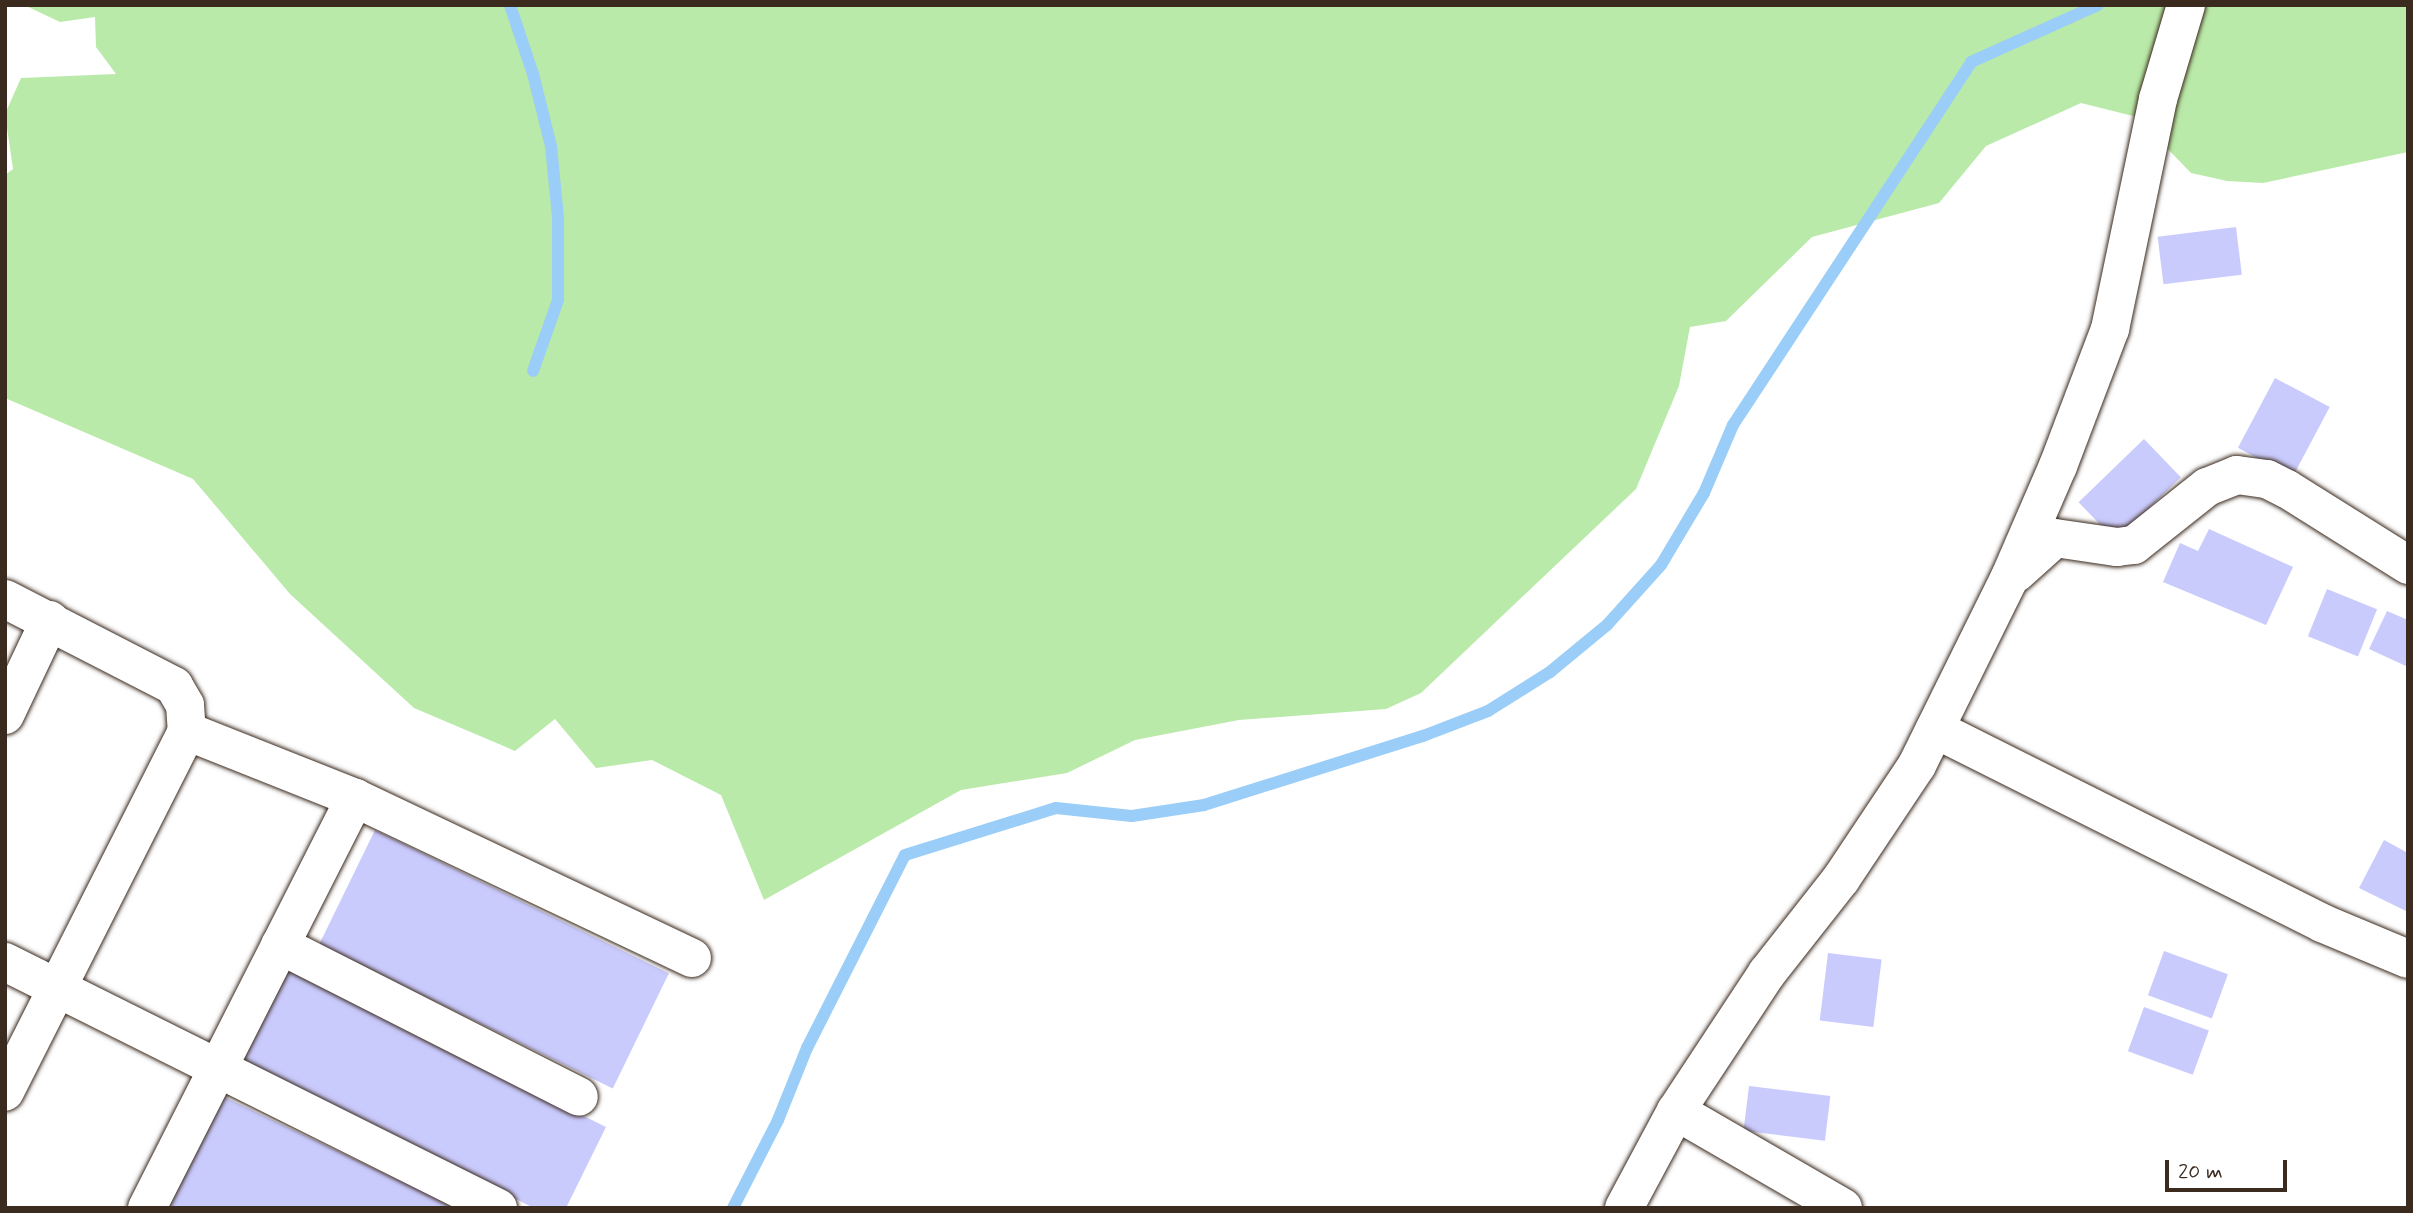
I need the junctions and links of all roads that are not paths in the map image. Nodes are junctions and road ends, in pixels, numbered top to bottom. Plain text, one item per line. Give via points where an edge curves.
1 (2184, 13) edge
2 (2408, 565) edge
3 (2009, 579) junction
4 (5, 599) edge
5 (50, 620) junction
6 (5, 715) edge
7 (1935, 729) junction
8 (187, 731) junction
9 (355, 798) junction
10 (280, 945) junction
11 (692, 958) dead end
12 (2408, 959) edge
13 (5, 962) edge
14 (59, 990) junction
15 (218, 1066) junction
16 (5, 1092) edge
17 (579, 1097) dead end
18 (1676, 1111) junction
19 (147, 1208) edge
20 (498, 1208) edge
21 (1623, 1208) edge
22 (1843, 1208) edge

1 - 3 street via 2158,99 2110,329
2 - 3 street via 2287,489 2267,479 2237,475 2207,487 2134,545 2055,538
3 - 7 street
4 - 5 street
5 - 6 street
5 - 8 street via 174,687 185,705
7 - 12 street via 2322,923
7 - 18 street via 1917,765 1841,880 1767,973
8 - 9 street
8 - 14 street
9 - 10 street
9 - 11 street
10 - 15 street
10 - 17 street
13 - 14 street
14 - 15 street
14 - 16 street
15 - 19 street
15 - 20 street
18 - 21 street
18 - 22 street

